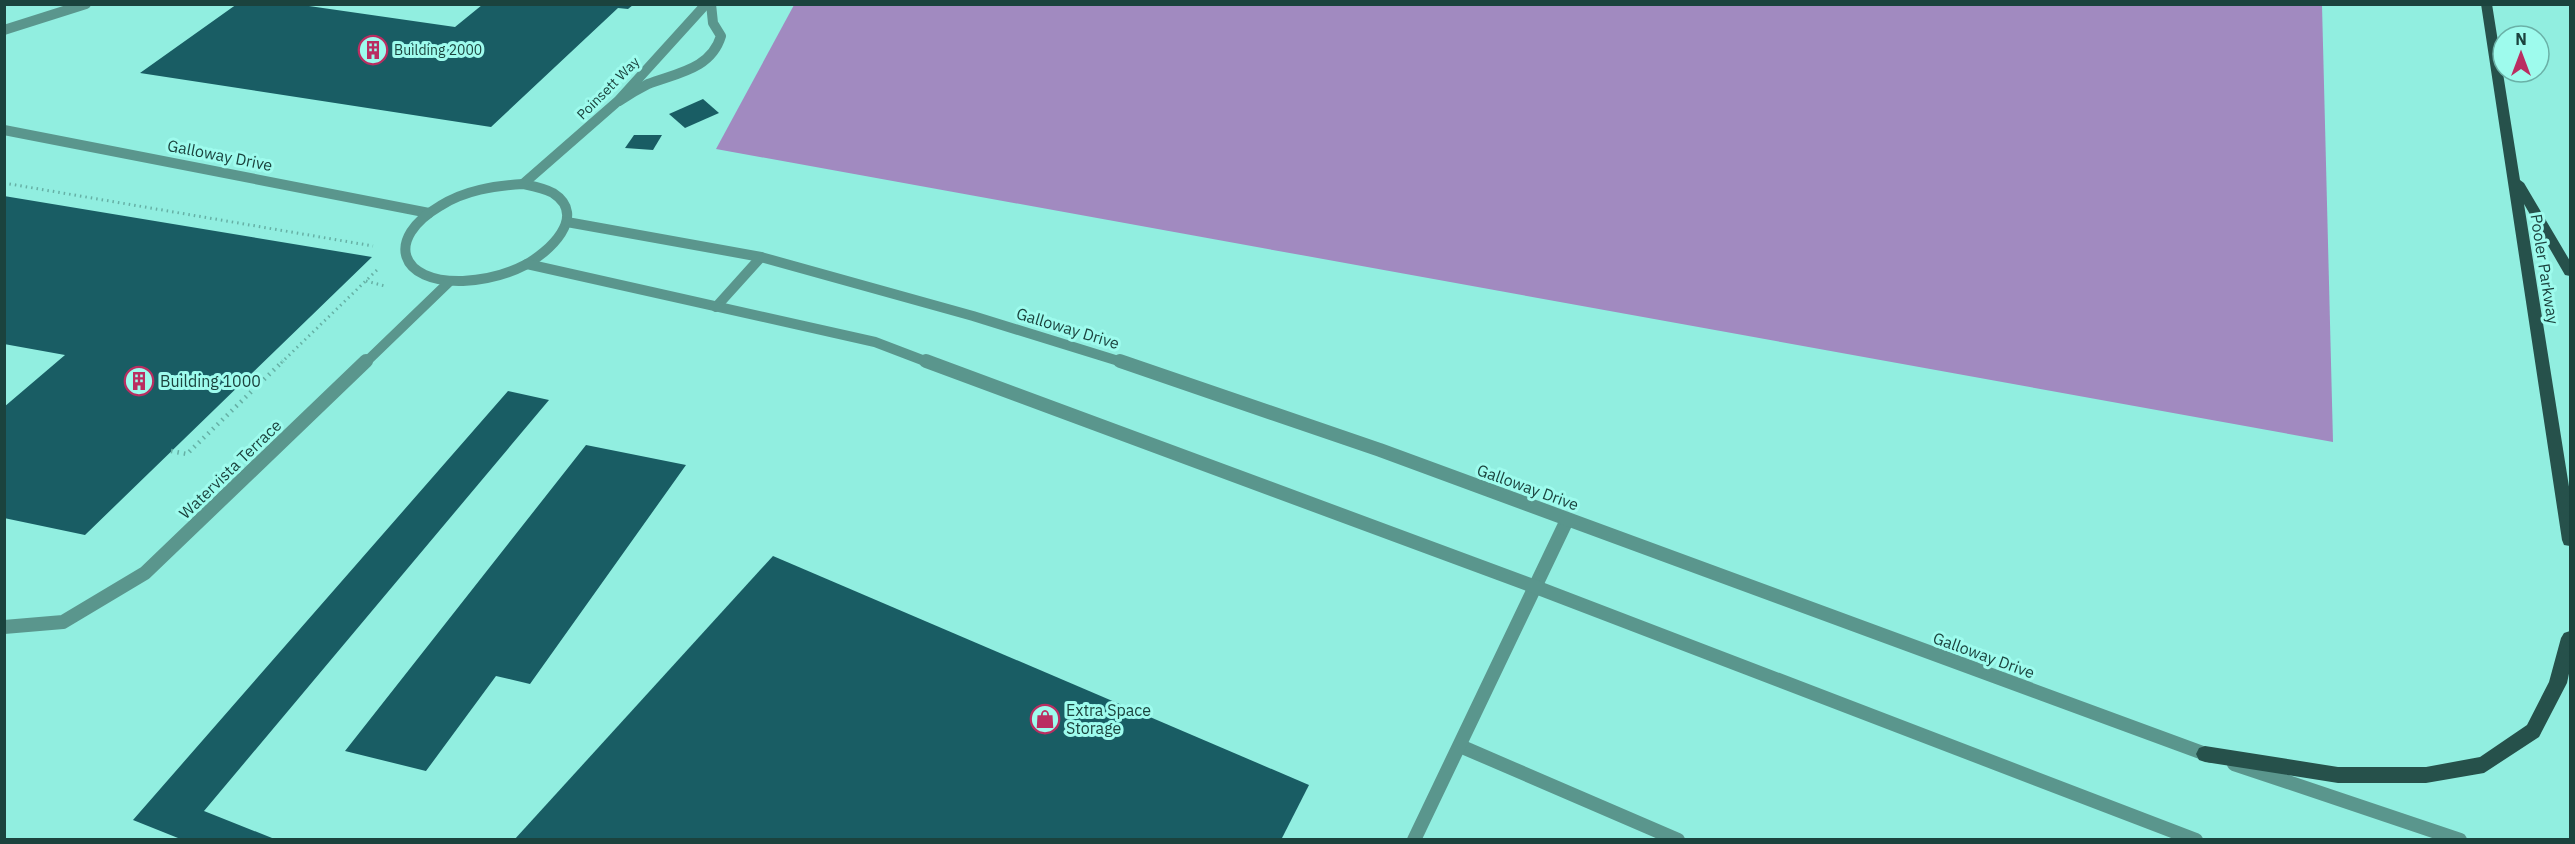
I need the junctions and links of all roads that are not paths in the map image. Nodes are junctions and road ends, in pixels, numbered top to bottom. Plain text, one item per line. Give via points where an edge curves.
1 (86, 4) edge
2 (706, 4) edge
3 (711, 4) edge
4 (2486, 4) edge
5 (4, 30) edge
6 (618, 101) junction
7 (4, 130) edge
8 (2513, 176) junction
9 (523, 184) junction
10 (429, 213) junction
11 (567, 222) junction
12 (761, 257) junction
13 (526, 264) junction
14 (2571, 272) edge
15 (449, 282) junction
16 (716, 307) junction
17 (1567, 520) junction
18 (2571, 540) edge
19 (1533, 586) junction
20 (4, 627) edge
21 (2571, 638) edge
22 (1460, 746) junction
23 (2205, 754) junction
24 (1414, 840) edge
25 (1678, 840) edge
26 (2196, 840) edge
27 (2460, 840) edge

1 - 5 street
2 - 6 street, Poinsett Way
3 - 6 street via 713,23 721,36 720,44 705,60
4 - 8 main road, Pooler Parkway
6 - 9 street, Poinsett Way
7 - 10 street, Galloway Drive
8 - 14 main road
8 - 18 main road, Pooler Parkway
9 - 10 street via 474,190
9 - 11 street via 559,196 567,207
10 - 15 street via 413,227 404,243 404,257 420,274
11 - 12 street, Galloway Drive
11 - 13 street via 560,237
12 - 16 street
12 - 17 street, Galloway Drive via 1127,363 1380,450
13 - 15 street via 482,279
13 - 16 street
15 - 20 street, Watervista Terrace via 144,573 63,622
16 - 19 street via 875,342
17 - 19 street
17 - 23 street, Galloway Drive
19 - 22 street
19 - 26 street
21 - 23 main road via 2558,683 2533,730 2484,765 2426,775 2338,775
22 - 24 street
22 - 25 street
23 - 27 street, Galloway Drive

